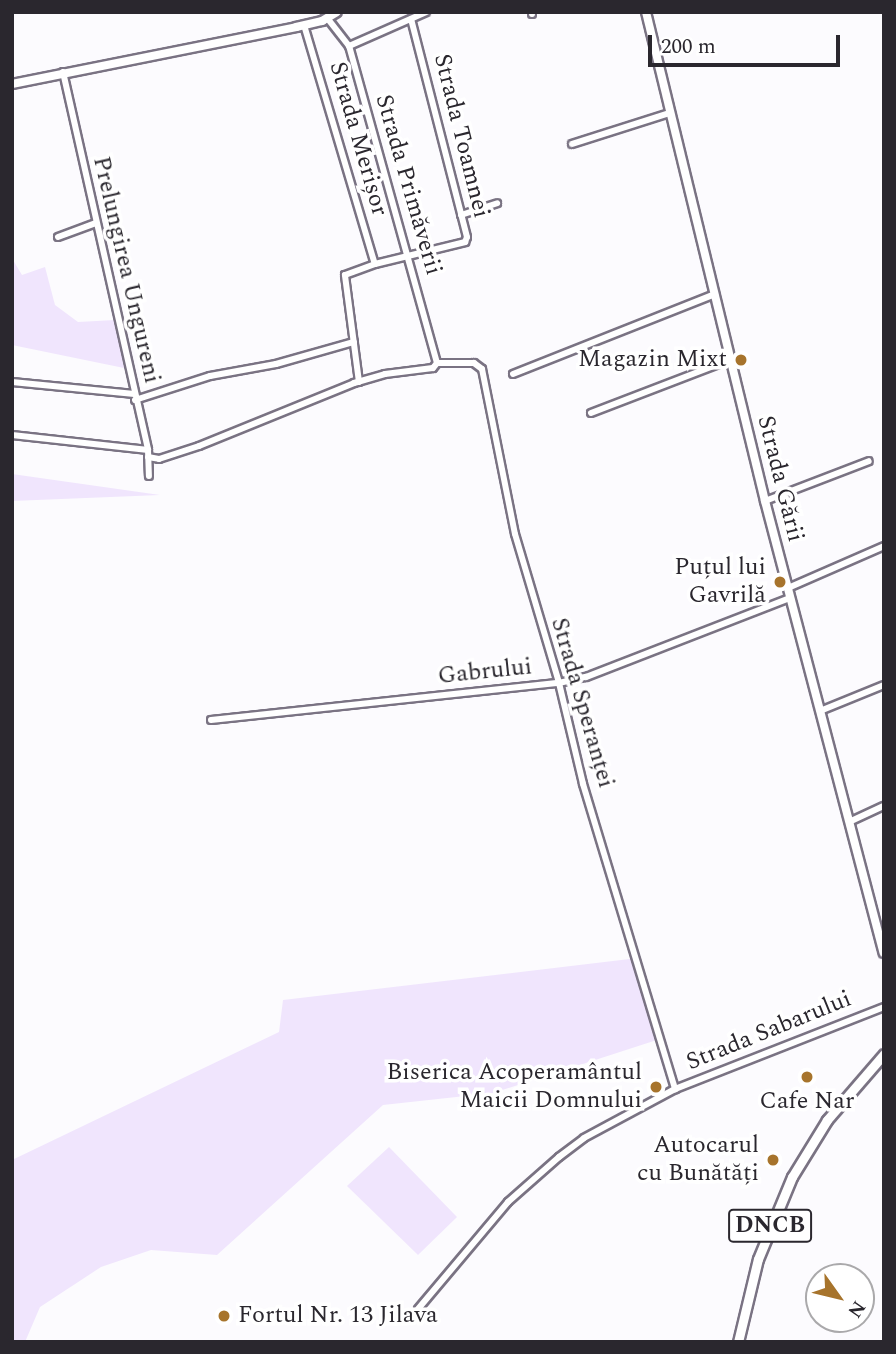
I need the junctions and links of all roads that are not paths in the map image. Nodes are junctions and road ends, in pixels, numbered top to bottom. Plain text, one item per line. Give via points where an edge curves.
1 (337, 12) edge
2 (426, 12) edge
3 (646, 12) edge
4 (328, 19) junction
5 (411, 19) junction
6 (304, 25) junction
7 (349, 46) junction
8 (63, 72) junction
9 (12, 84) edge
10 (670, 113) junction
11 (572, 144) dead end
12 (497, 203) dead end
13 (461, 215) junction
14 (96, 223) junction
15 (58, 237) dead end
16 (408, 256) junction
17 (375, 264) junction
18 (713, 295) junction
19 (354, 341) junction
20 (729, 359) junction
21 (435, 365) junction
22 (513, 374) dead end
23 (12, 382) edge
24 (359, 382) junction
25 (134, 397) junction
26 (592, 413) dead end
27 (12, 435) edge
28 (148, 453) junction
29 (869, 461) dead end
30 (149, 476) dead end
31 (765, 501) junction
32 (884, 546) edge
33 (788, 588) junction
34 (790, 598) junction
35 (559, 683) junction
36 (884, 685) edge
37 (820, 711) junction
38 (211, 720) dead end
39 (884, 806) edge
40 (849, 822) junction
41 (884, 953) edge
42 (884, 1007) edge
43 (884, 1054) edge
44 (675, 1089) junction
45 (418, 1308) dead end
46 (738, 1342) edge

1 - 4 main road
2 - 5 street
3 - 10 main road, Strada Gării
4 - 6 main road
4 - 7 street, Strada Primăverii
5 - 7 street
5 - 13 street, Strada Toamnei
6 - 8 main road
6 - 17 street, Strada Merișor
7 - 16 street, Strada Primăverii
8 - 9 main road
8 - 14 street, Prelungirea Ungureni
10 - 11 street
10 - 18 main road, Strada Gării
12 - 13 street
13 - 16 street, Strada Toamnei via 465,242
14 - 15 street
14 - 25 street, Prelungirea Ungureni
16 - 17 street, Strada Toamnei
16 - 21 street, Strada Primăverii
17 - 19 street, Strada Toamnei via 345,275
18 - 20 main road, Strada Gării
18 - 22 street
19 - 24 street, Strada Toamnei
19 - 25 street
20 - 26 street
20 - 31 main road, Strada Gării
21 - 24 street
21 - 35 street, Strada Speranței via 474,363 482,369 515,534
23 - 25 street
24 - 28 street via 199,446 159,459
25 - 28 street, Prelungirea Ungureni
27 - 28 street
28 - 30 street, Prelungirea Ungureni
29 - 31 street
31 - 33 main road, Strada Gării
32 - 33 street
33 - 34 main road, Strada Gării
34 - 35 street, Gabrului via 586,677
34 - 37 main road, Strada Gării
35 - 38 street, Gabrului
35 - 44 street, Strada Speranței via 583,783
36 - 37 street
37 - 40 main road, Strada Gării
39 - 40 street
40 - 41 main road, Strada Gării
42 - 44 street, Strada Sabarului
43 - 46 main road, DNCB via 839,1105 792,1177 758,1259
44 - 45 street, Strada Sabarului via 559,1157 486,1225

